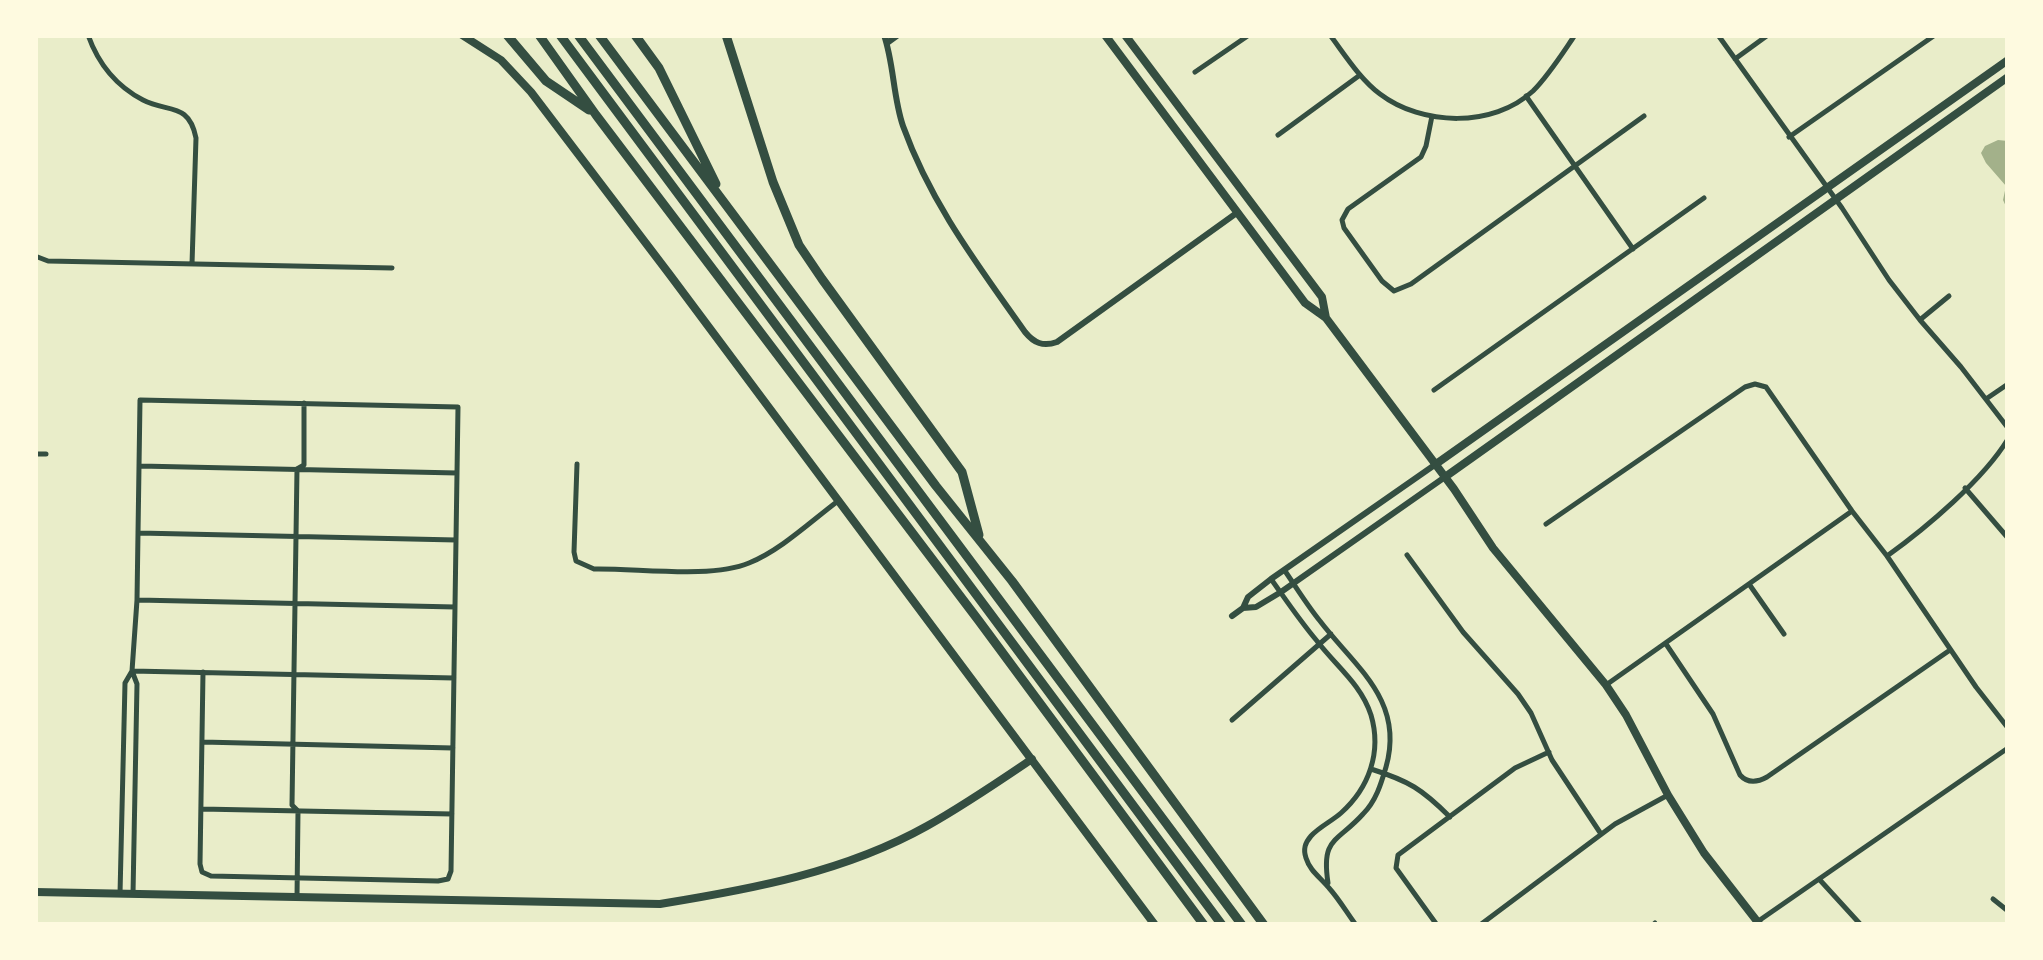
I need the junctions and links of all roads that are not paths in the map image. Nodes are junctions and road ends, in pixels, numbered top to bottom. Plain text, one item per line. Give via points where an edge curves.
1 (88, 35) edge
2 (462, 35) edge
3 (506, 35) edge
4 (539, 35) edge
5 (560, 35) edge
6 (578, 35) edge
7 (599, 35) edge
8 (636, 35) edge
9 (726, 35) edge
10 (898, 35) edge
11 (1105, 35) edge
12 (1126, 35) edge
13 (1249, 35) edge
14 (1330, 35) edge
15 (1575, 35) edge
16 (1718, 35) edge
17 (1768, 35) edge
18 (1935, 35) edge
19 (886, 39) edge
20 (1735, 59) junction
21 (2008, 60) edge
22 (1195, 72) dead end
23 (1360, 75) junction
24 (2008, 77) edge
25 (1526, 96) junction
26 (596, 116) junction
27 (1432, 116) junction
28 (1644, 116) dead end
29 (1278, 135) dead end
30 (1790, 137) junction
31 (1575, 167) junction
32 (1827, 189) junction
33 (1704, 198) dead end
34 (1836, 200) junction
35 (726, 204) junction
36 (1238, 212) junction
37 (1258, 213) junction
38 (1634, 249) junction
39 (35, 256) edge
40 (192, 264) junction
41 (392, 268) dead end
42 (1949, 296) dead end
43 (1326, 318) junction
44 (1920, 320) junction
45 (2008, 384) edge
46 (1434, 390) dead end
47 (1986, 398) junction
48 (304, 403) junction
49 (2008, 428) edge
50 (2008, 439) edge
51 (35, 454) edge
52 (46, 454) dead end
53 (577, 464) dead end
54 (1436, 464) junction
55 (139, 466) junction
56 (297, 469) junction
57 (457, 473) junction
58 (1445, 476) junction
59 (1965, 488) junction
60 (839, 501) junction
61 (1852, 511) junction
62 (1546, 524) dead end
63 (138, 533) junction
64 (296, 536) junction
65 (2008, 538) edge
66 (456, 540) junction
67 (981, 540) junction
68 (1407, 555) dead end
69 (1887, 556) junction
70 (1284, 569) junction
71 (1271, 578) junction
72 (1293, 583) junction
73 (1749, 584) junction
74 (1281, 592) junction
75 (137, 600) junction
76 (294, 604) junction
77 (455, 608) junction
78 (1243, 608) junction
79 (1232, 616) dead end
80 (1331, 634) junction
81 (1784, 634) dead end
82 (1319, 644) junction
83 (1666, 644) junction
84 (1950, 650) junction
85 (132, 670) junction
86 (204, 672) junction
87 (294, 674) junction
88 (454, 678) junction
89 (1606, 685) junction
90 (1232, 720) dead end
91 (2008, 728) edge
92 (202, 742) junction
93 (292, 744) junction
94 (453, 748) junction
95 (2008, 748) edge
96 (1549, 752) junction
97 (1032, 759) junction
98 (1371, 769) junction
99 (1384, 773) junction
100 (1668, 795) junction
101 (201, 809) junction
102 (298, 811) junction
103 (452, 814) junction
104 (1450, 818) junction
105 (1601, 834) junction
106 (297, 878) junction
107 (1819, 880) junction
108 (1328, 886) junction
109 (35, 892) edge
110 (120, 894) junction
111 (133, 894) junction
112 (297, 898) junction
113 (1994, 899) dead end
114 (2008, 911) edge
115 (1759, 923) edge
116 (1155, 925) edge
117 (1204, 925) edge
118 (1222, 925) edge
119 (1242, 925) edge
120 (1264, 925) edge
121 (1356, 925) edge
122 (1438, 925) edge
123 (1480, 925) edge
124 (1862, 925) edge

1 - 40 street via 110,76 194,125
2 - 60 main road via 500,60 530,92
3 - 26 highway via 546,81
4 - 26 highway
5 - 118 highway
6 - 119 highway
7 - 35 highway
8 - 35 highway
9 - 67 highway via 799,244 962,472
10 - 19 street
11 - 36 main road
12 - 37 main road
13 - 22 street
14 - 23 street
15 - 25 street
16 - 20 street
17 - 20 street
18 - 30 street
19 - 36 street via 901,122 932,194 1032,340 1057,342
20 - 30 street
21 - 32 main road
23 - 27 street via 1393,102
23 - 29 street
24 - 34 main road
25 - 27 street via 1468,118
25 - 31 street
26 - 117 highway
27 - 31 street via 1421,157 1342,220 1394,290
28 - 31 street
30 - 32 street
31 - 38 street
32 - 34 street
32 - 54 main road
33 - 38 street
34 - 44 street
34 - 58 main road
35 - 67 highway
36 - 37 main road
36 - 43 main road via 1305,302
37 - 43 main road via 1322,298
38 - 46 street
39 - 40 street
40 - 41 street
42 - 44 street
43 - 54 main road
44 - 47 street
45 - 47 street
47 - 49 street
48 - 55 street via 140,400
48 - 56 street via 304,465
48 - 57 street via 458,406
50 - 59 street
51 - 52 street
53 - 60 street via 574,552 576,561 594,569 740,566
54 - 58 main road
54 - 70 street
55 - 56 street
55 - 63 street
56 - 57 street
56 - 64 street
57 - 66 street
58 - 72 street
58 - 89 main road via 1493,548
59 - 65 street
59 - 69 street
60 - 97 main road
61 - 62 street via 1771,391 1752,384
61 - 69 street
61 - 73 street
63 - 64 street
63 - 75 street
64 - 66 street
64 - 76 street
66 - 77 street
67 - 120 highway
68 - 96 street via 1518,694
69 - 84 street
70 - 71 street
70 - 72 street
71 - 74 street
71 - 78 street
72 - 74 street
72 - 80 street
73 - 81 street
73 - 83 street
74 - 78 street
74 - 82 street
75 - 76 street
75 - 85 street
76 - 77 street
76 - 87 street
77 - 88 street
78 - 79 street
80 - 82 street
80 - 99 street via 1383,700 1390,741
82 - 90 street
82 - 98 street via 1366,703 1375,736
83 - 84 street via 1713,714 1740,775 1757,782
83 - 89 street
84 - 91 street
85 - 86 street
85 - 110 street via 125,683
85 - 111 street
86 - 87 street
86 - 92 street
87 - 88 street
87 - 93 street
88 - 94 street
89 - 100 main road
92 - 93 street
92 - 101 street
93 - 94 street
93 - 102 street via 292,805
94 - 103 street
95 - 107 street
96 - 104 street via 1514,768
96 - 105 street
97 - 112 main road via 920,830 749,890 660,904
97 - 116 main road
98 - 99 street
98 - 108 street via 1354,800 1304,846 1311,870
99 - 104 street via 1421,789
99 - 108 street via 1364,814 1333,840 1325,866
100 - 105 street
100 - 115 main road
101 - 102 street
101 - 106 street via 202,872
102 - 103 street
102 - 106 street
103 - 106 street via 448,879
104 - 122 street via 1395,862
105 - 123 street
106 - 112 street
107 - 115 street
107 - 124 street
108 - 121 street
109 - 110 main road
110 - 111 main road
111 - 112 main road
113 - 114 street

